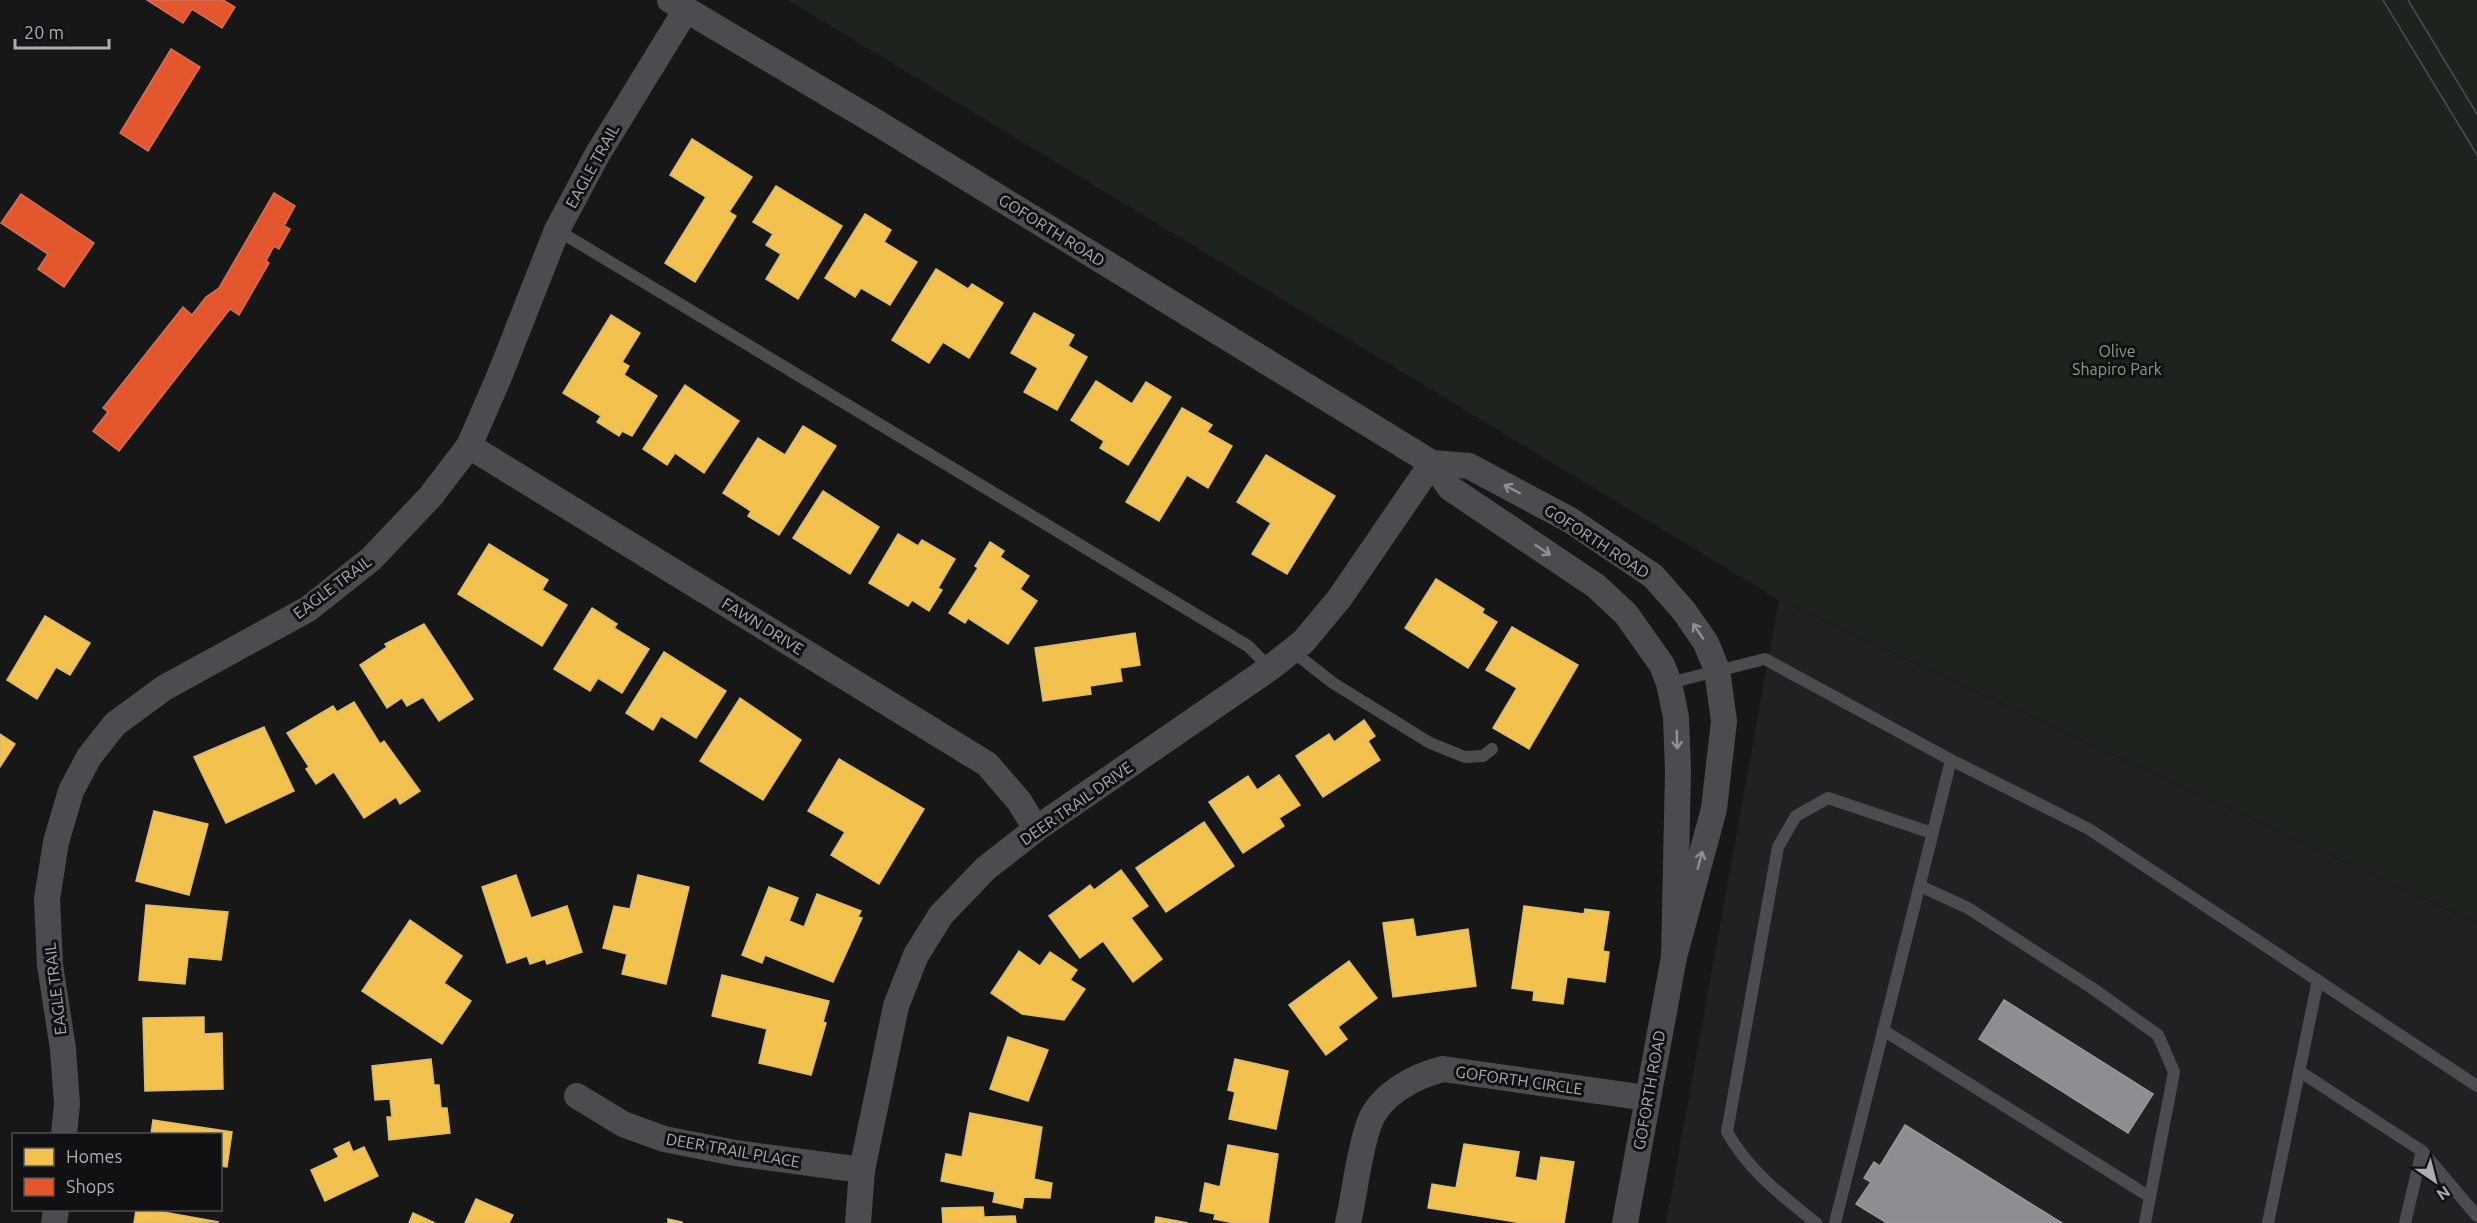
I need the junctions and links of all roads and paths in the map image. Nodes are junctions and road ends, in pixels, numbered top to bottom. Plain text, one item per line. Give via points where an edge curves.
1 (678, 5) edge
2 (557, 230) junction
3 (469, 446) junction
4 (1432, 463) junction
5 (1292, 651) junction
6 (1270, 668) junction
7 (1717, 670) junction
8 (1670, 683) junction
9 (1492, 749) dead end
10 (1951, 760) junction
11 (1036, 829) junction
12 (1932, 832) junction
13 (1920, 886) junction
14 (1674, 957) junction
15 (2318, 980) junction
16 (1883, 1030) junction
17 (2299, 1071) junction
18 (2477, 1086) edge
19 (577, 1096) dead end
20 (1647, 1098) junction
21 (64, 1133) edge
22 (2422, 1151) junction
23 (862, 1170) junction
24 (2150, 1197) junction
25 (2477, 1216) edge
26 (858, 1223) edge
27 (1348, 1223) edge
28 (1624, 1223) edge
29 (1815, 1223) edge
30 (1835, 1223) edge
31 (2145, 1223) edge
32 (2268, 1223) edge
33 (2405, 1223) edge

1 - 2 street, EAGLE TRAIL
1 - 4 street, GOFORTH ROAD
2 - 3 street, EAGLE TRAIL
2 - 6 lane via 1248,646
3 - 11 street, FAWN DRIVE via 987,764 1019,801
3 - 21 street, EAGLE TRAIL via 430,497 371,559 308,609 164,688 115,724 89,757 71,791 56,842 47,899 50,965 63,1049 67,1104
4 - 5 street, DEER TRAIL DRIVE via 1339,599
7 -> 4 street, GOFORTH ROAD via 1706,643 1653,576 1570,520 1469,466
4 -> 8 street, GOFORTH ROAD via 1450,488 1596,586 1626,614
5 - 6 street, DEER TRAIL DRIVE
5 - 9 lane via 1334,683 1430,743 1465,757 1483,756
6 - 11 street, DEER TRAIL DRIVE
7 - 8 lane
7 - 10 lane via 1765,659
14 -> 7 street, GOFORTH ROAD via 1714,809 1721,766 1724,721
8 -> 14 street, GOFORTH ROAD via 1677,717 1678,771
10 - 12 lane
10 - 15 lane via 2090,829
11 - 23 street, DEER TRAIL DRIVE via 985,869 941,915 916,955 896,1006
12 - 13 lane
12 - 29 lane via 1828,798 1796,816 1778,847 1727,1132 1762,1180
13 - 16 lane
13 - 24 lane via 1968,908 2158,1035 2174,1072
14 - 20 street, GOFORTH ROAD
15 - 17 lane
15 - 18 lane
16 - 24 lane
16 - 30 lane
17 - 22 lane
17 - 32 lane
19 - 23 street, DEER TRAIL PLACE via 624,1124 664,1139
20 - 27 street, GOFORTH CIRCLE via 1443,1069 1426,1073 1385,1100 1368,1125
20 - 28 street, GOFORTH ROAD
22 - 25 lane
22 - 33 lane
23 - 26 street, DEER TRAIL DRIVE
24 - 31 lane

